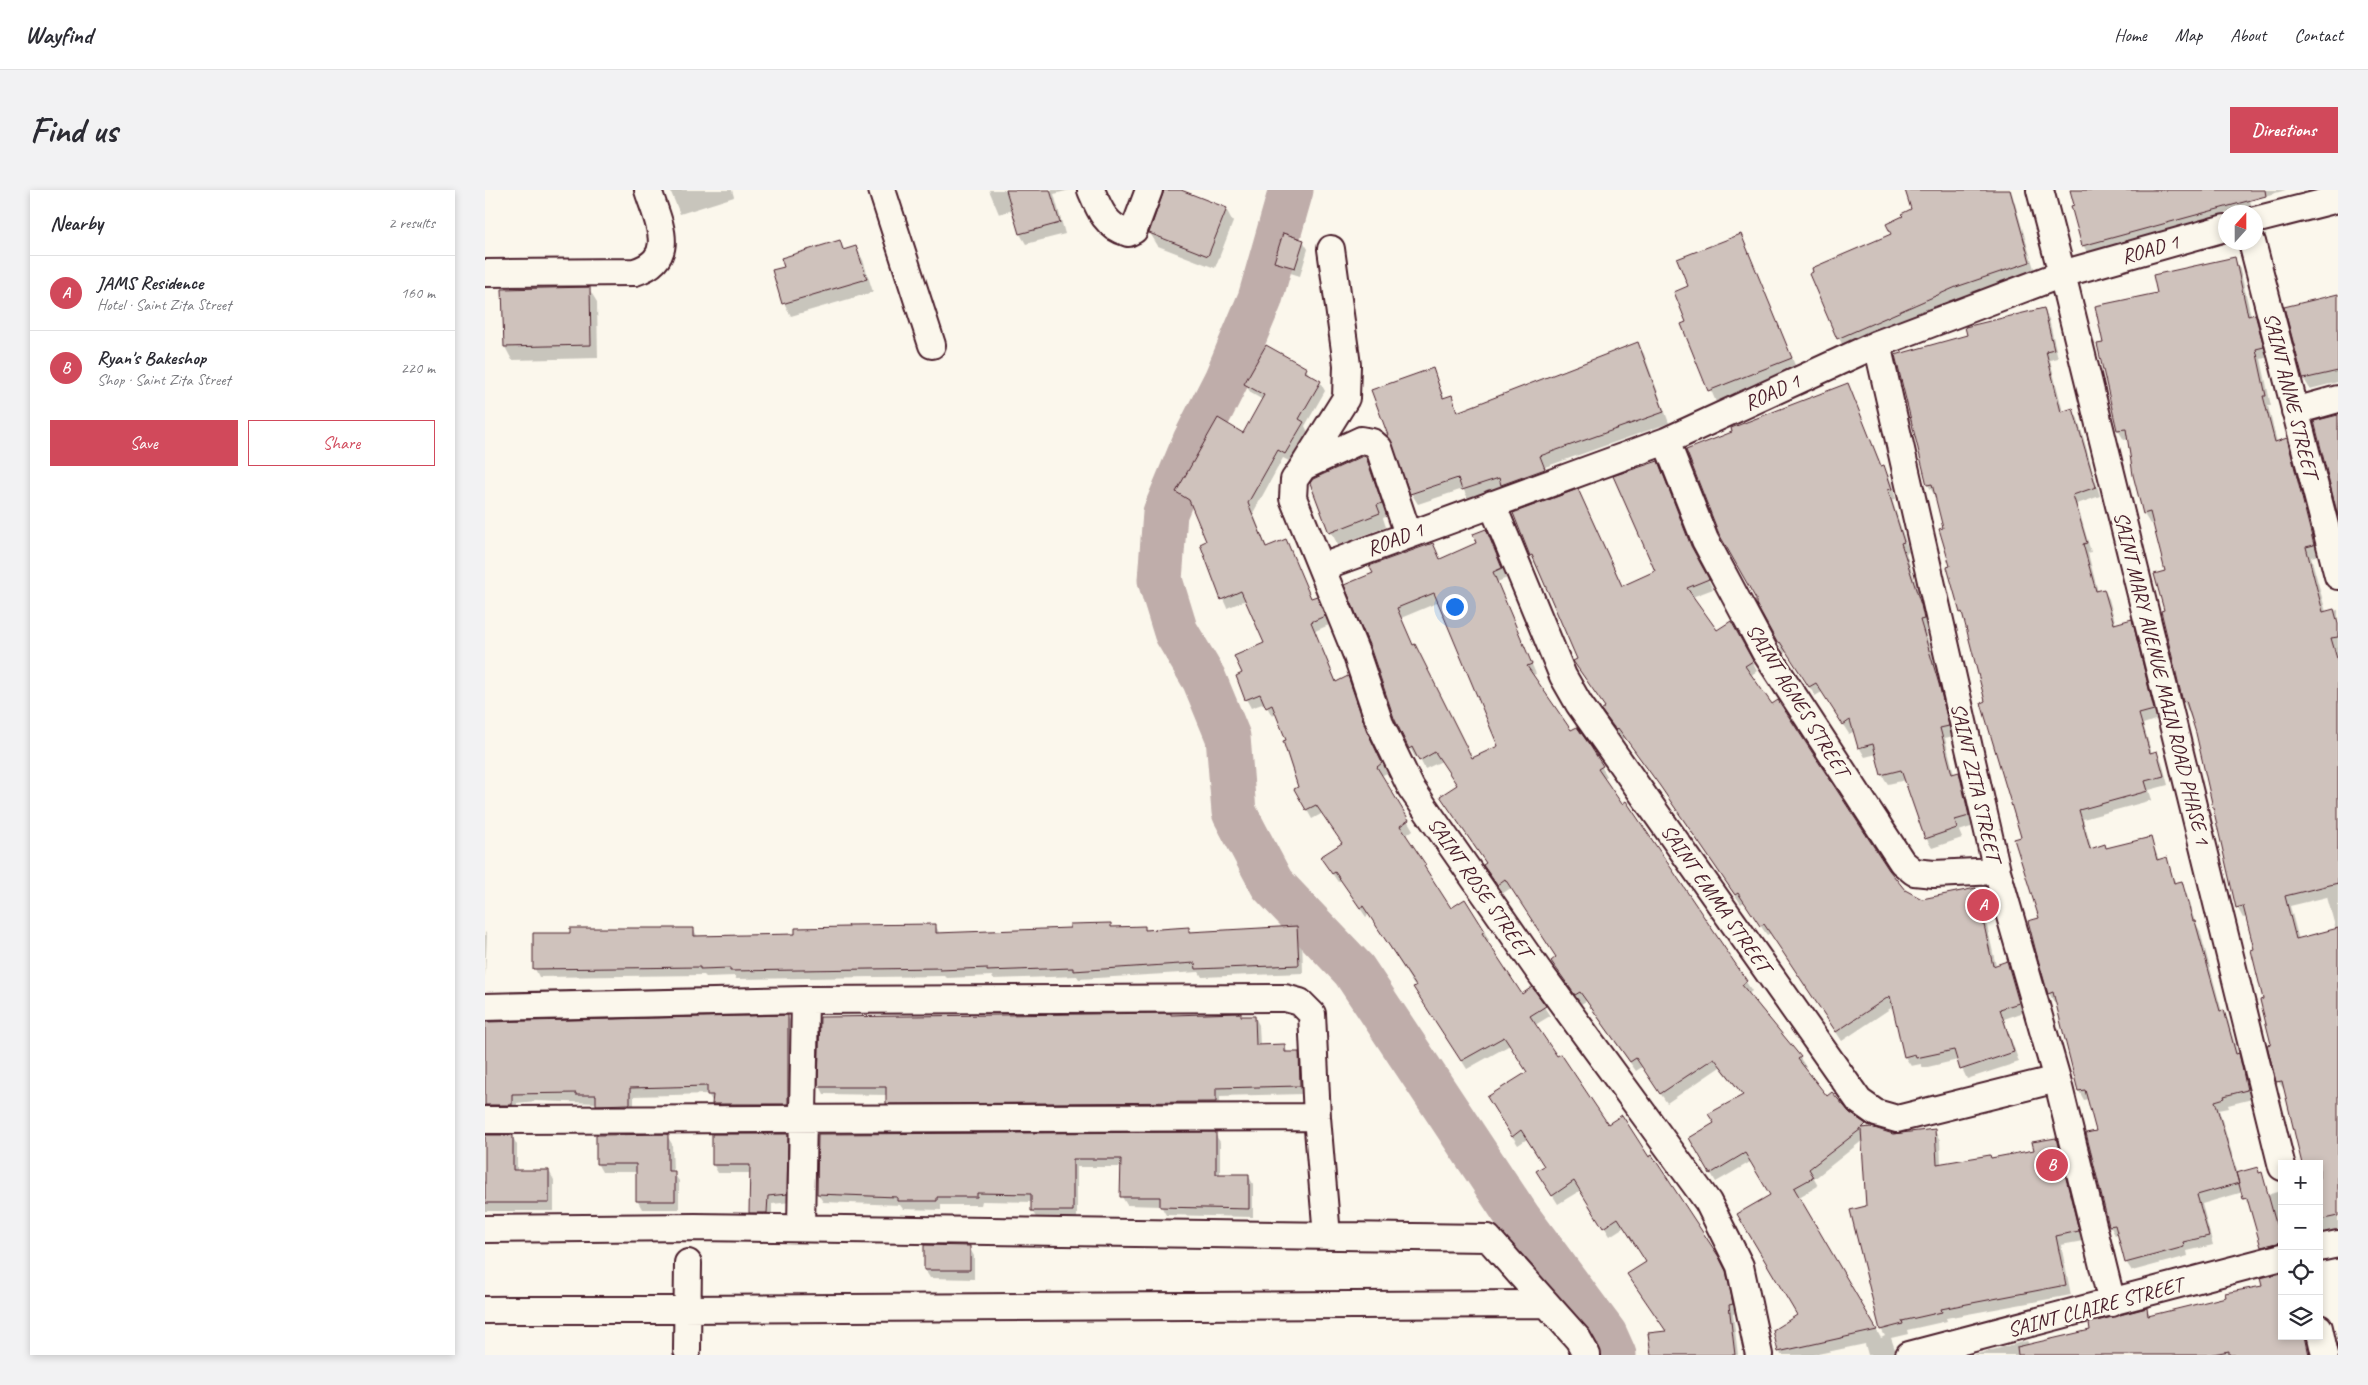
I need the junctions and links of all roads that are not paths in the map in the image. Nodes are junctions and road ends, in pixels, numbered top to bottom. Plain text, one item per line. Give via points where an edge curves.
1 (647, 190) edge
2 (883, 190) edge
3 (1091, 190) edge
4 (1149, 190) edge
5 (2040, 190) edge
6 (2338, 199) edge
7 (2263, 218) edge
8 (2218, 230) edge
9 (1331, 249) dead end
10 (2253, 250) edge
11 (485, 273) edge
12 (2063, 274) junction
13 (1877, 344) junction
14 (931, 345) dead end
15 (2338, 399) edge
16 (2295, 411) junction
17 (1666, 441) junction
18 (1303, 467) junction
19 (1492, 504) junction
20 (1408, 534) junction
21 (1322, 567) junction
22 (2338, 576) edge
23 (1997, 871) junction
24 (805, 1000) junction
25 (485, 1007) edge
26 (2057, 1079) junction
27 (1317, 1117) junction
28 (803, 1118) junction
29 (485, 1120) edge
30 (2281, 1160) edge
31 (801, 1228) junction
32 (485, 1229) edge
33 (1327, 1236) junction
34 (2338, 1244) edge
35 (2323, 1247) edge
36 (2278, 1259) edge
37 (688, 1263) dead end
38 (2112, 1303) junction
39 (1545, 1304) junction
40 (687, 1308) junction
41 (485, 1310) edge
42 (2322, 1340) edge
43 (687, 1350) dead end
44 (1587, 1355) edge
45 (1759, 1355) edge
46 (1909, 1355) edge
47 (2325, 1355) edge

1 - 11 street via 662,234 659,256 649,268 635,272
2 - 14 street
3 - 4 street via 1100,212 1110,224 1127,233 1134,230
5 - 12 street, SAINT MARY AVENUE MAIN ROAD PHASE 1
6 - 7 street
8 - 12 street, ROAD 1
9 - 18 street, SAINT ROSE STREET via 1347,365 1345,398
10 - 16 street, SAINT ANNE STREET
12 - 13 street, ROAD 1
12 - 30 street, SAINT MARY AVENUE MAIN ROAD PHASE 1
13 - 17 street, ROAD 1
13 - 23 street, SAINT ZITA STREET
15 - 16 street
16 - 22 street, SAINT ANNE STREET
17 - 19 street, ROAD 1
17 - 23 street, SAINT AGNES STREET via 1705,540 1765,652 1903,862 1914,872 1934,874
18 - 20 street via 1361,440 1372,442 1379,448
18 - 21 street, SAINT ROSE STREET via 1294,480 1293,498
19 - 20 street, ROAD 1
19 - 26 street, SAINT EMMA STREET via 1563,676 1579,704 1859,1101 1876,1113 1897,1119
20 - 21 street, ROAD 1
21 - 45 street, SAINT ROSE STREET via 1356,652 1379,724 1411,788 1532,962 1708,1202 1740,1266
23 - 26 street, SAINT ZITA STREET
24 - 25 street
24 - 27 street via 1285,998 1300,1002 1312,1014
24 - 28 street
26 - 38 street, SAINT ZITA STREET
27 - 28 street
27 - 33 street
28 - 29 street
28 - 31 street
31 - 32 street
31 - 33 street
33 - 39 street via 1489,1238
34 - 35 street
36 - 38 street, SAINT CLAIRE STREET
37 - 40 street
38 - 46 street, SAINT CLAIRE STREET
39 - 40 street
39 - 44 street via 1578,1339
40 - 41 street
40 - 43 street
42 - 47 street

